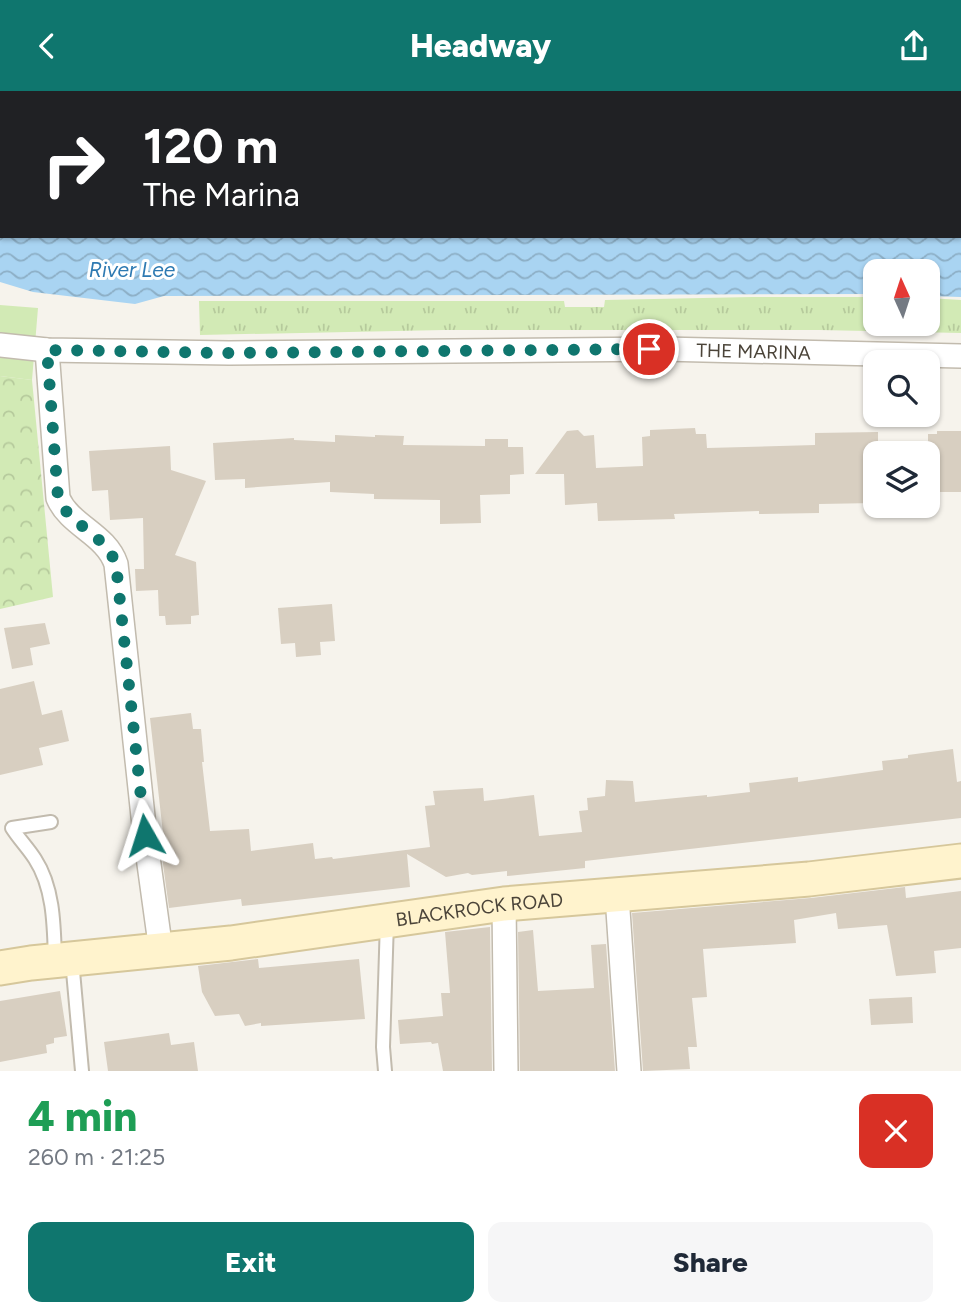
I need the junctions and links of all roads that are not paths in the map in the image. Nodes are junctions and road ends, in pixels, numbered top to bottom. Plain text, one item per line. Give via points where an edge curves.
1 (0, 345) edge
2 (47, 350) junction
3 (961, 356) edge
4 (51, 822) dead end
5 (961, 861) edge
6 (617, 896) junction
7 (504, 904) junction
8 (387, 921) junction
9 (161, 951) junction
10 (64, 960) junction
11 (0, 968) edge
12 (82, 1071) edge
13 (385, 1071) edge
14 (506, 1071) edge
15 (629, 1071) edge

1 - 2 street, THE MARINA
2 - 3 street, THE MARINA via 663,349
2 - 9 street via 58,498 62,507 107,546 116,564
4 - 10 lane via 12,828 45,881
5 - 6 main road, BLACKROCK ROAD
6 - 7 main road, BLACKROCK ROAD
6 - 15 street
7 - 8 main road, BLACKROCK ROAD
7 - 14 street
8 - 9 main road, BLACKROCK ROAD
8 - 13 lane
9 - 10 main road, BLACKROCK ROAD
10 - 11 main road, BLACKROCK ROAD
10 - 12 lane

